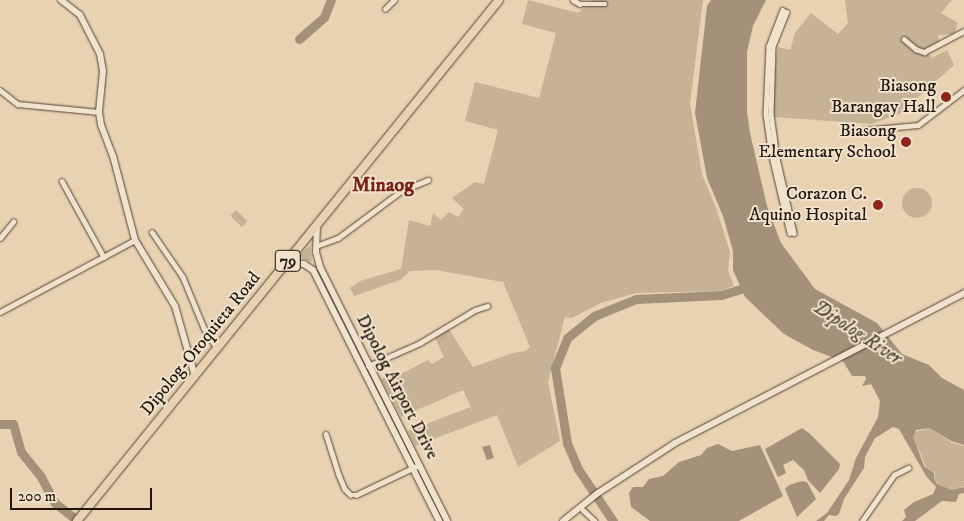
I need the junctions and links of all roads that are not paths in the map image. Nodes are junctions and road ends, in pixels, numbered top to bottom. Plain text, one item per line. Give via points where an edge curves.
1 (61, 0) edge
2 (394, 0) edge
3 (499, 0) edge
4 (573, 0) edge
5 (606, 4) dead end
6 (385, 9) dead end
7 (785, 11) dead end
8 (964, 31) edge
9 (904, 39) dead end
10 (0, 90) edge
11 (964, 90) edge
12 (99, 112) junction
13 (864, 130) dead end
14 (428, 180) dead end
15 (62, 181) dead end
16 (13, 222) dead end
17 (317, 224) junction
18 (152, 232) dead end
19 (792, 233) dead end
20 (0, 238) edge
21 (135, 240) junction
22 (316, 246) junction
23 (104, 257) junction
24 (286, 262) junction
25 (320, 267) junction
26 (313, 270) junction
27 (964, 293) edge
28 (487, 306) dead end
29 (0, 312) edge
30 (217, 348) junction
31 (366, 367) junction
32 (194, 376) junction
33 (326, 434) dead end
34 (416, 467) junction
35 (908, 468) dead end
36 (584, 510) dead end
37 (77, 521) edge
38 (439, 521) edge
39 (447, 521) edge
40 (563, 521) edge
41 (594, 521) edge
42 (862, 521) edge

1 - 12 main road via 80,15 100,54 103,71
2 - 6 street
3 - 17 highway, Dipolog-Oroquieta Road / 79
4 - 5 street via 580,4
7 - 19 street via 769,46 766,114 772,156
8 - 9 street via 924,52
10 - 12 street via 18,104
11 - 13 street via 918,125
12 - 21 main road
14 - 22 street via 401,192 338,238
15 - 23 street
16 - 20 street
17 - 22 main road, Dipolog Airport Drive
17 - 24 highway, Dipolog-Oroquieta Road / 79
18 - 30 street via 183,277 204,328
21 - 23 street
21 - 32 main road via 174,306
22 - 25 main road, Dipolog Airport Drive
23 - 29 street
24 - 26 main road via 304,264
24 - 30 highway, Dipolog-Oroquieta Road / 79
25 - 26 main road
25 - 31 main road, Dipolog Airport Drive
26 - 31 main road, Dipolog Airport Drive
27 - 40 main road via 690,435 598,493
28 - 31 street via 469,313 426,340
30 - 32 highway, Dipolog-Oroquieta Road / 79
31 - 34 main road, Dipolog Airport Drive
32 - 37 highway, Dipolog-Oroquieta Road / 79
33 - 34 street via 339,475 351,495
34 - 38 main road, Dipolog Airport Drive
34 - 39 main road, Dipolog Airport Drive
35 - 42 street via 894,475
36 - 41 street

